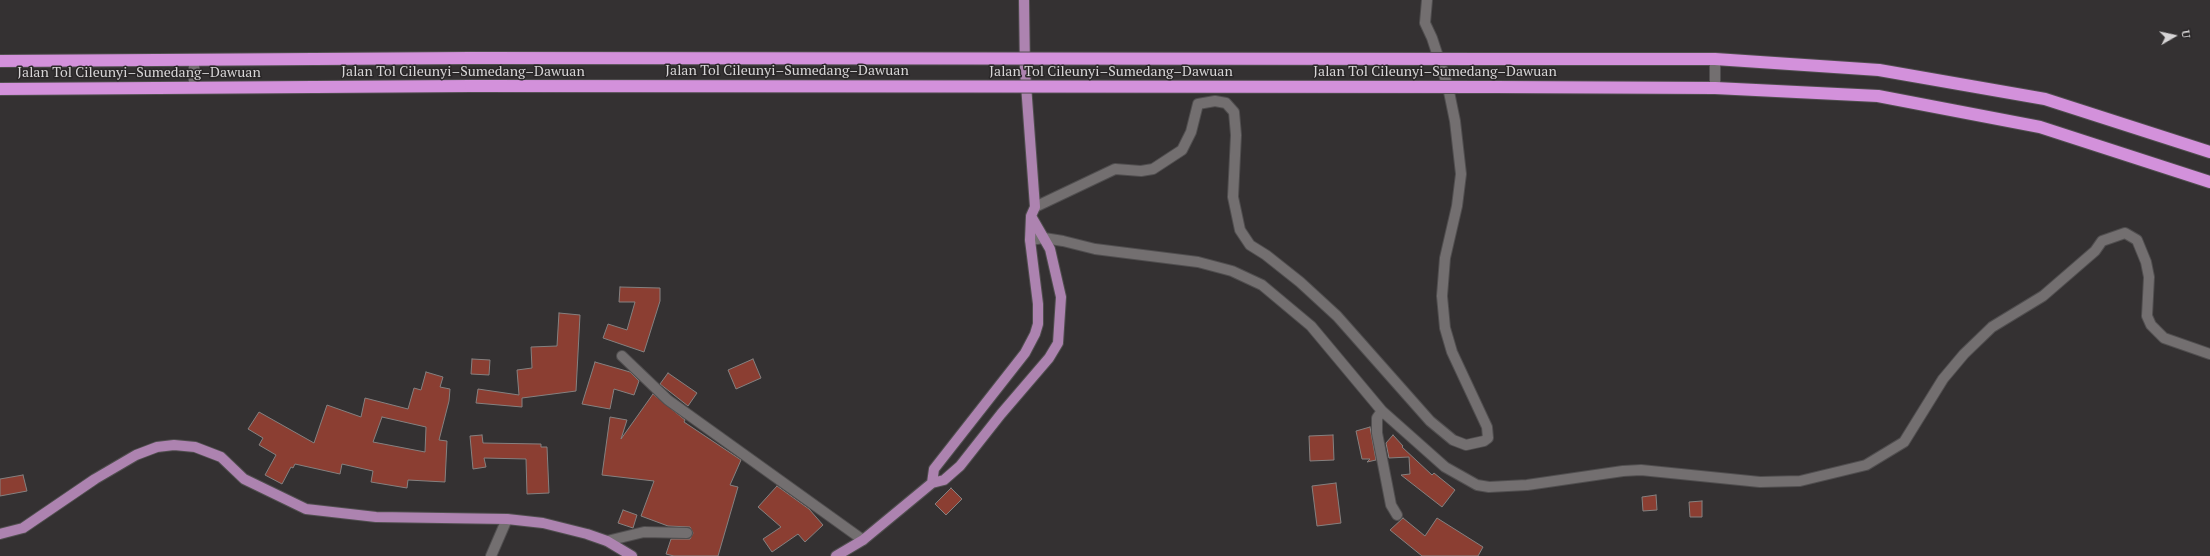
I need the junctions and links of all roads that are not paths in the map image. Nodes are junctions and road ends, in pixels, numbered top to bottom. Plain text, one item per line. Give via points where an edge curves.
1 (1024, 0) edge
2 (1427, 0) edge
3 (194, 60) junction
4 (1715, 60) junction
5 (0, 61) edge
6 (194, 88) junction
7 (1715, 88) junction
8 (0, 89) edge
9 (2210, 152) edge
10 (2210, 182) edge
11 (1033, 212) junction
12 (1044, 238) junction
13 (1030, 240) junction
14 (2210, 354) edge
15 (622, 356) dead end
16 (1382, 411) junction
17 (932, 483) junction
18 (1397, 515) dead end
19 (506, 520) junction
20 (688, 533) dead end
21 (0, 534) edge
22 (862, 540) junction
23 (607, 541) junction
24 (490, 556) edge
25 (632, 556) edge
26 (836, 556) edge

1 - 11 main road via 1025,71
2 - 11 street via 1425,23 1448,87 1461,174 1458,206 1445,258 1442,296 1446,328 1452,352 1487,427 1488,438 1484,441 1466,445 1453,440 1430,421 1337,316 1266,254 1250,245 1240,230 1233,198 1236,135 1234,112 1226,103 1215,101 1198,104 1191,132 1182,150 1153,169 1115,169
3 - 4 highway, Jalan Tol Cileunyi–Sumedang–Dawuan, bridge
3 - 5 highway, Jalan Tol Cileunyi–Sumedang–Dawuan
3 - 6 street
4 - 7 street
4 - 9 highway, Jalan Tol Cileunyi–Sumedang–Dawuan via 1879,70 2045,99
6 - 7 highway, Jalan Tol Cileunyi–Sumedang–Dawuan, bridge
6 - 8 highway, Jalan Tol Cileunyi–Sumedang–Dawuan
7 - 10 highway, Jalan Tol Cileunyi–Sumedang–Dawuan via 1878,96 2040,127
11 - 12 main road
11 - 13 main road
12 - 13 street
12 - 16 street via 1102,250 1198,262 1232,271 1262,285 1282,299 1311,326
12 - 17 main road via 1050,249 1061,297 1058,343 1049,358 960,466 944,480
13 - 17 main road via 1038,304 1035,334 1024,353 934,469
14 - 16 street via 2164,338 2151,325 2147,316 2149,277 2146,262 2137,240 2125,233 2102,240 2095,251 2043,296 1992,327 1943,379 1909,436 1898,446 1866,465 1800,481 1760,482 1641,470 1527,485 1477,485 1445,467
15 - 22 street via 668,400
16 - 18 street via 1377,418 1376,433 1391,505
17 - 22 main road
19 - 21 main road via 376,518 306,509 244,479 221,457 195,447 174,445 157,447 136,455 95,479 23,528
19 - 23 main road via 543,523
19 - 24 street
20 - 23 street via 644,532
22 - 26 main road
23 - 25 main road

